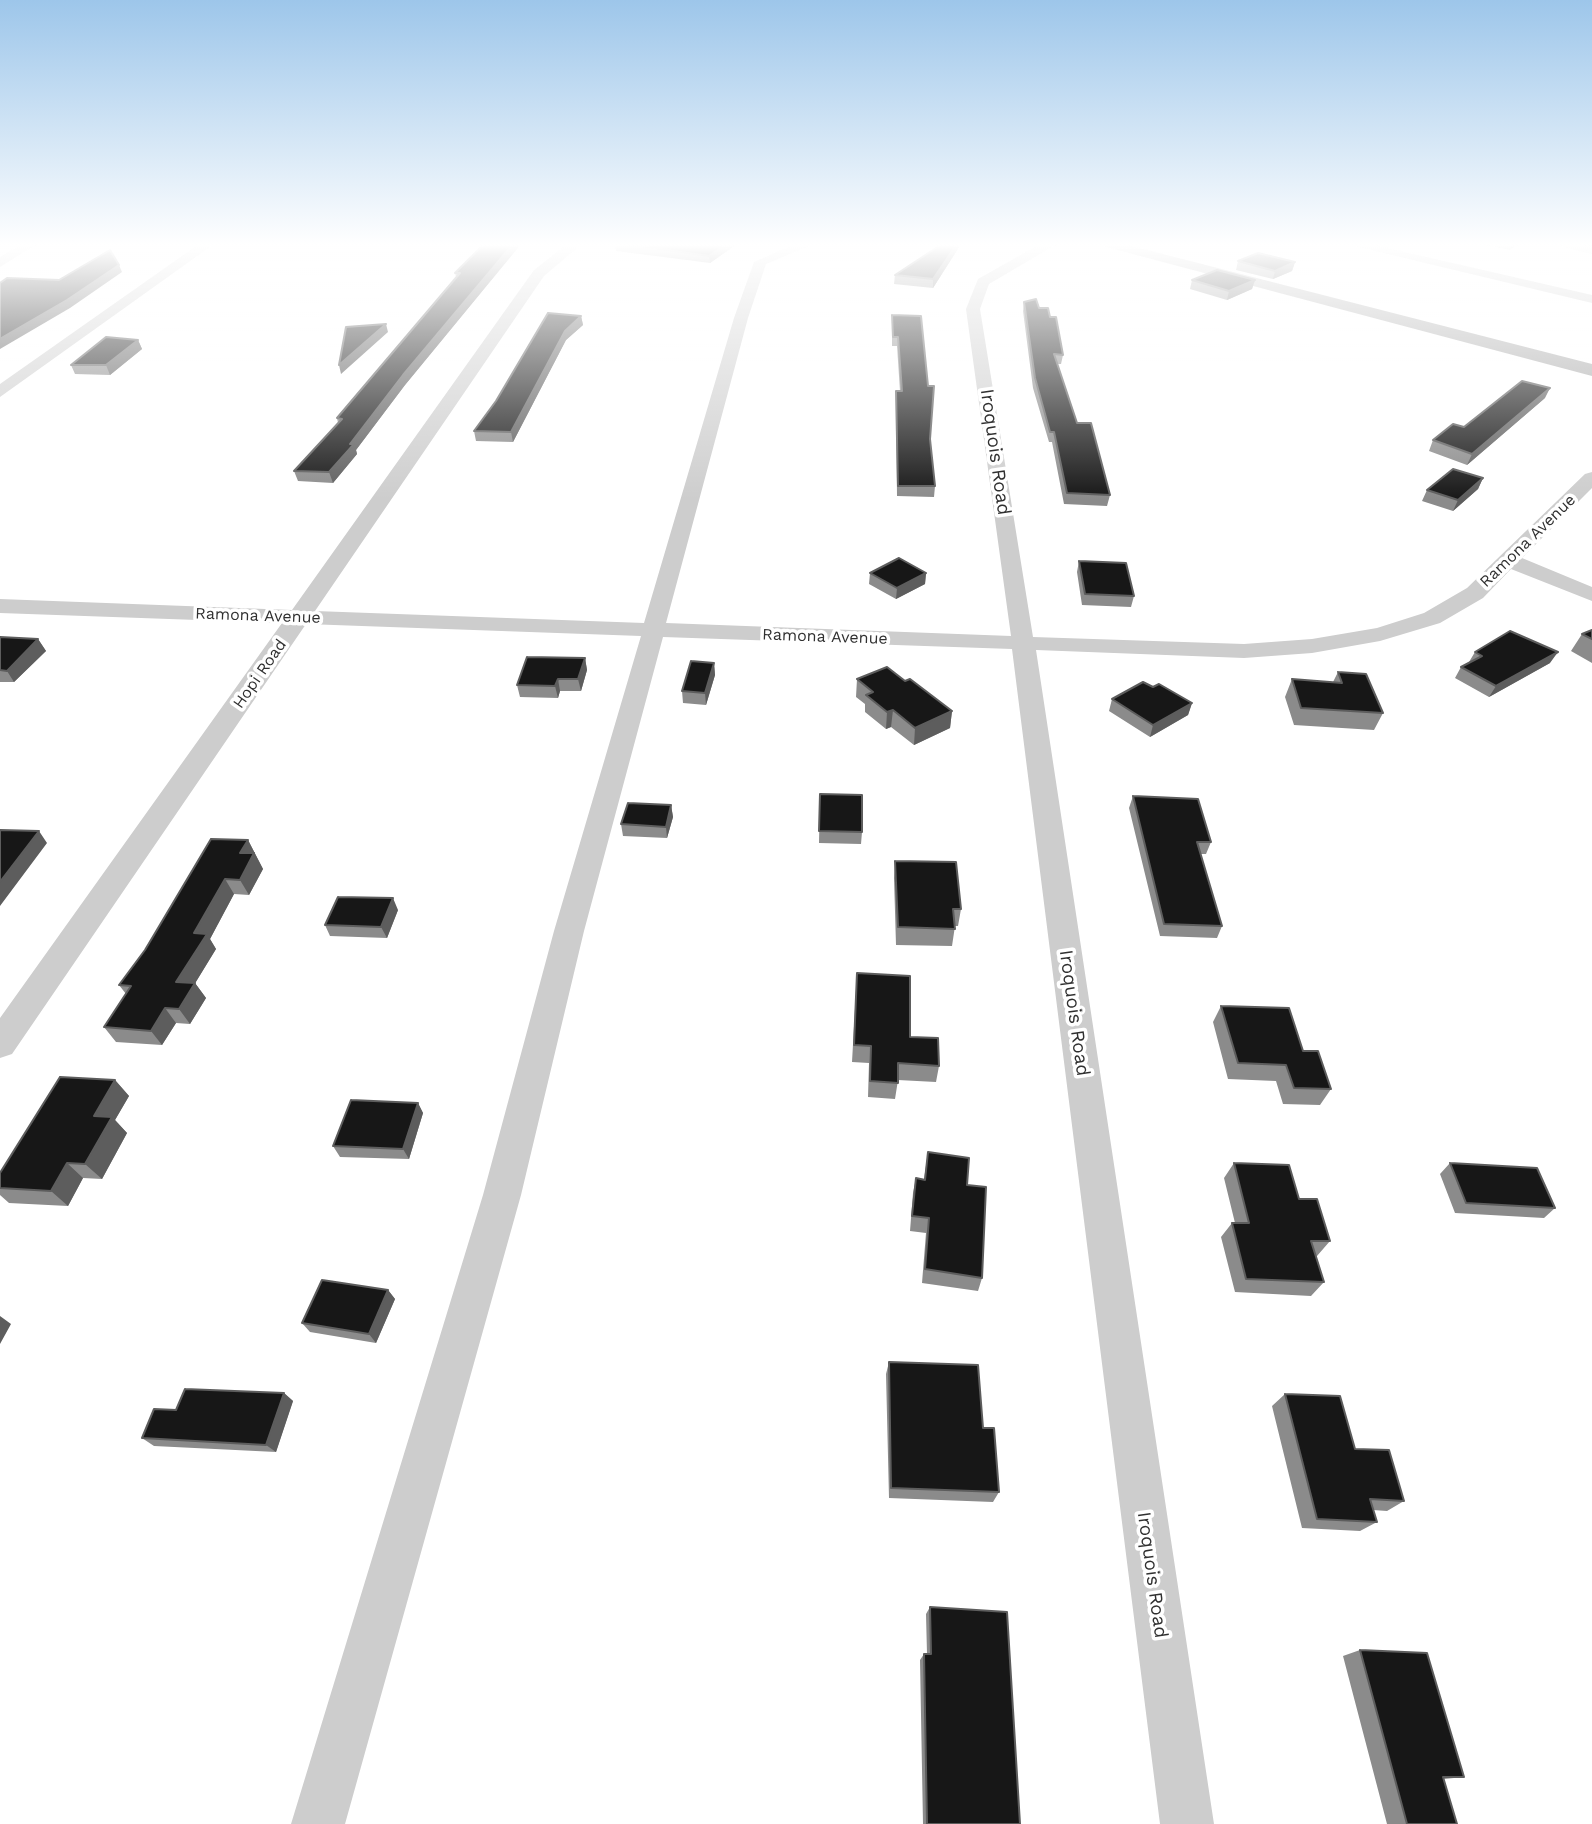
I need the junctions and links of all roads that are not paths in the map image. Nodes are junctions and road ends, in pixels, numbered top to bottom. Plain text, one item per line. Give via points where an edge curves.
1 (88, 329) edge
2 (500, 329) edge
3 (739, 329) edge
4 (976, 329) edge
5 (1433, 329) edge
6 (1592, 370) edge
7 (0, 392) edge
8 (1590, 482) edge
9 (1510, 561) junction
10 (1592, 594) edge
11 (0, 606) edge
12 (299, 618) junction
13 (655, 631) junction
14 (1023, 643) junction
15 (0, 1044) edge
16 (318, 1824) edge
17 (1187, 1824) edge

1 - 7 street
2 - 12 street, Hopi Road
3 - 13 street
4 - 14 street, Iroquois Road
5 - 6 main road
8 - 9 street, Ramona Avenue
9 - 10 street
9 - 14 street, Ramona Avenue via 1475,593 1432,618 1380,635 1244,651
11 - 12 street, Ramona Avenue
12 - 13 street, Ramona Avenue
12 - 15 street, Hopi Road
13 - 14 street, Ramona Avenue
13 - 16 street via 569,931 502,1195
14 - 17 street, Iroquois Road

